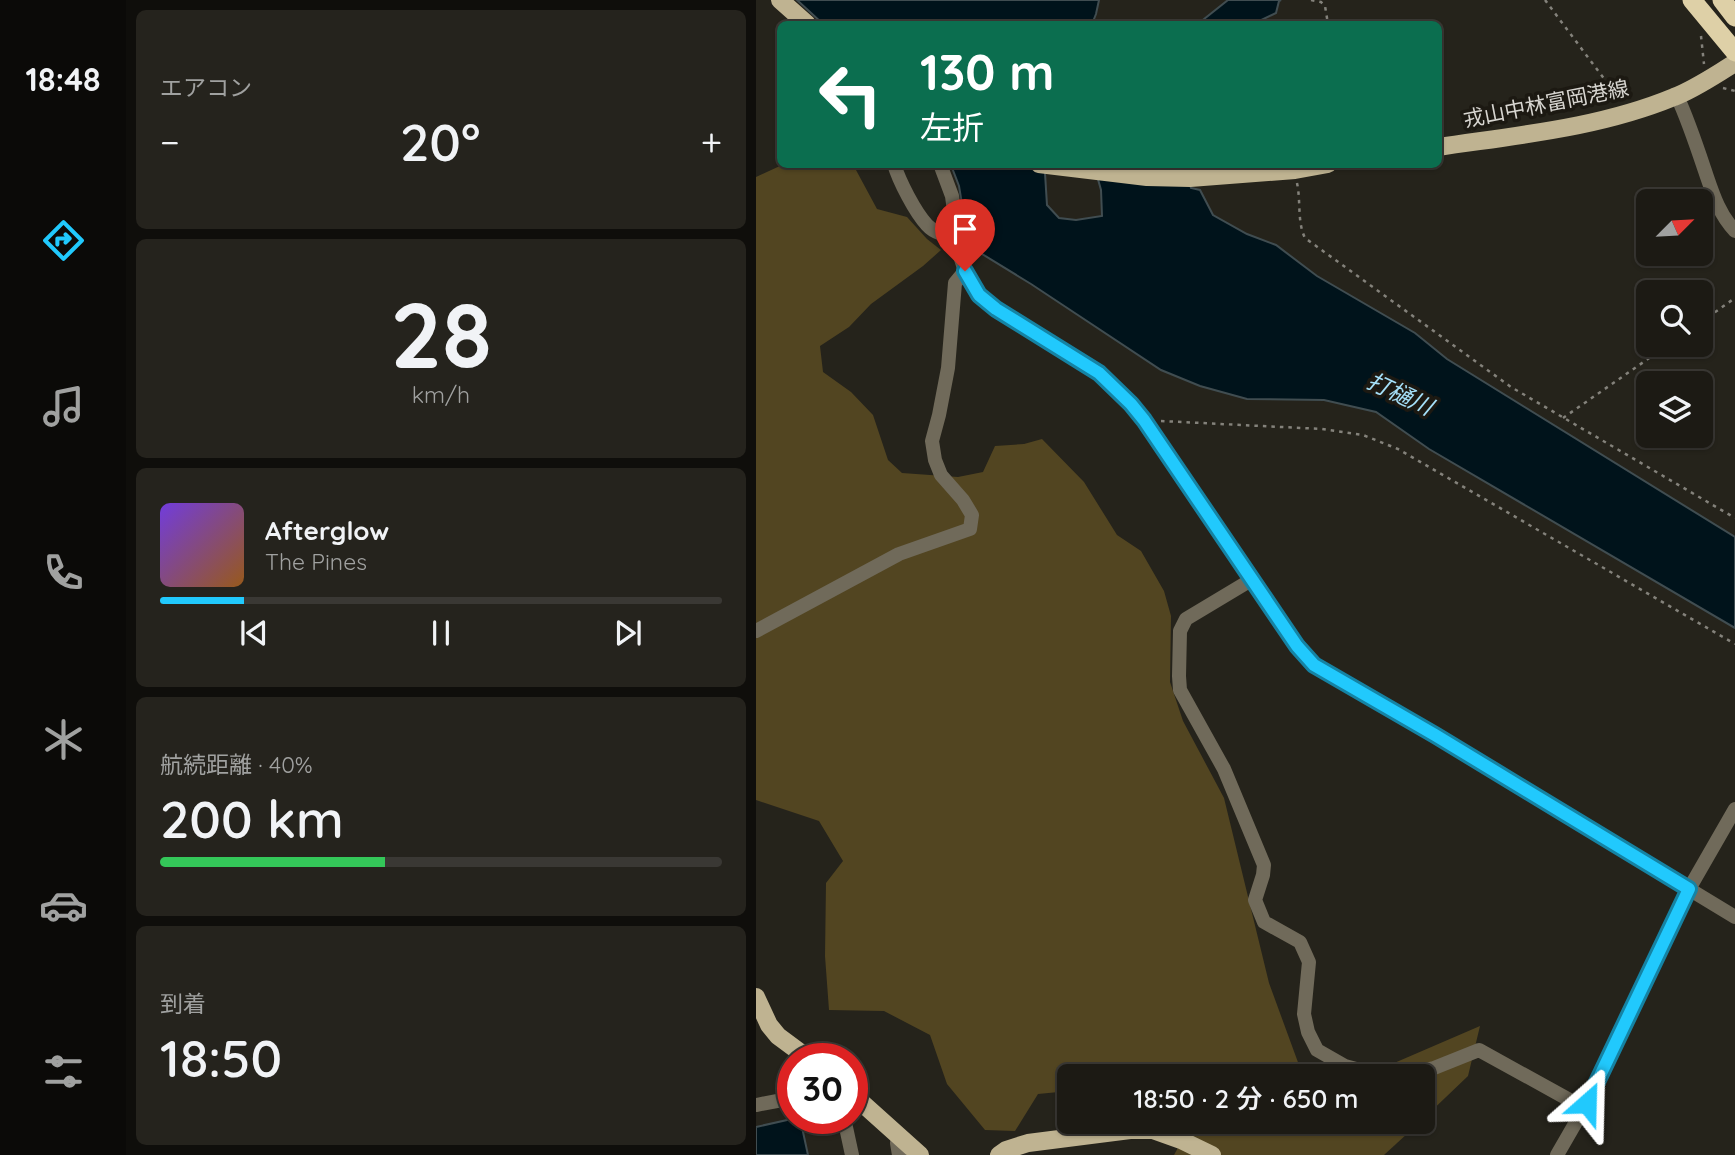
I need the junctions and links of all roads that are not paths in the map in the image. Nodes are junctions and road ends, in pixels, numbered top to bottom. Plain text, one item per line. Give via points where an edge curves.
1 (780, 0) edge
2 (1692, 0) edge
3 (1721, 0) edge
4 (1735, 17) edge
5 (804, 21) edge
6 (1735, 52) edge
7 (1735, 63) edge
8 (1677, 96) junction
9 (1442, 146) edge
10 (896, 168) edge
11 (942, 168) edge
12 (1073, 168) edge
13 (1306, 168) edge
14 (1735, 231) edge
15 (958, 236) junction
16 (965, 271) junction
17 (1251, 580) junction
18 (756, 631) edge
19 (1735, 809) edge
20 (1689, 889) junction
21 (1735, 917) edge
22 (756, 998) edge
23 (787, 1043) edge
24 (777, 1101) edge
25 (756, 1105) edge
26 (868, 1108) edge
27 (1584, 1108) junction
28 (847, 1134) edge
29 (900, 1136) junction
30 (852, 1155) edge
31 (899, 1155) edge
32 (920, 1155) edge
33 (999, 1155) edge
34 (1212, 1155) edge
35 (1557, 1155) edge

1 - 5 main road
2 - 6 highway
3 - 4 highway
7 - 8 main road, 戎山中林富岡港線
8 - 9 main road, 戎山中林富岡港線 via 1583,125
8 - 14 street via 1717,204
10 - 15 street via 928,227
11 - 15 street via 952,196
12 - 13 main road via 1190,178
15 - 16 street
16 - 17 street via 979,295 996,309 1099,373 1131,404
16 - 18 street via 956,283 948,369 932,441 942,475 972,515 970,529 899,554
17 - 20 street via 1314,665
17 - 27 street via 1186,619 1180,631 1180,690 1224,769 1264,865 1255,900 1264,922 1300,942 1309,962 1304,1014 1317,1050 1345,1066 1403,1074 1434,1068 1479,1050
19 - 20 street
20 - 21 street
20 - 27 street
22 - 23 main road via 769,1025
24 - 25 street
26 - 29 main road
27 - 35 street
28 - 30 street
29 - 31 street
29 - 32 main road
33 - 34 main road via 1028,1143 1130,1130 1153,1130

